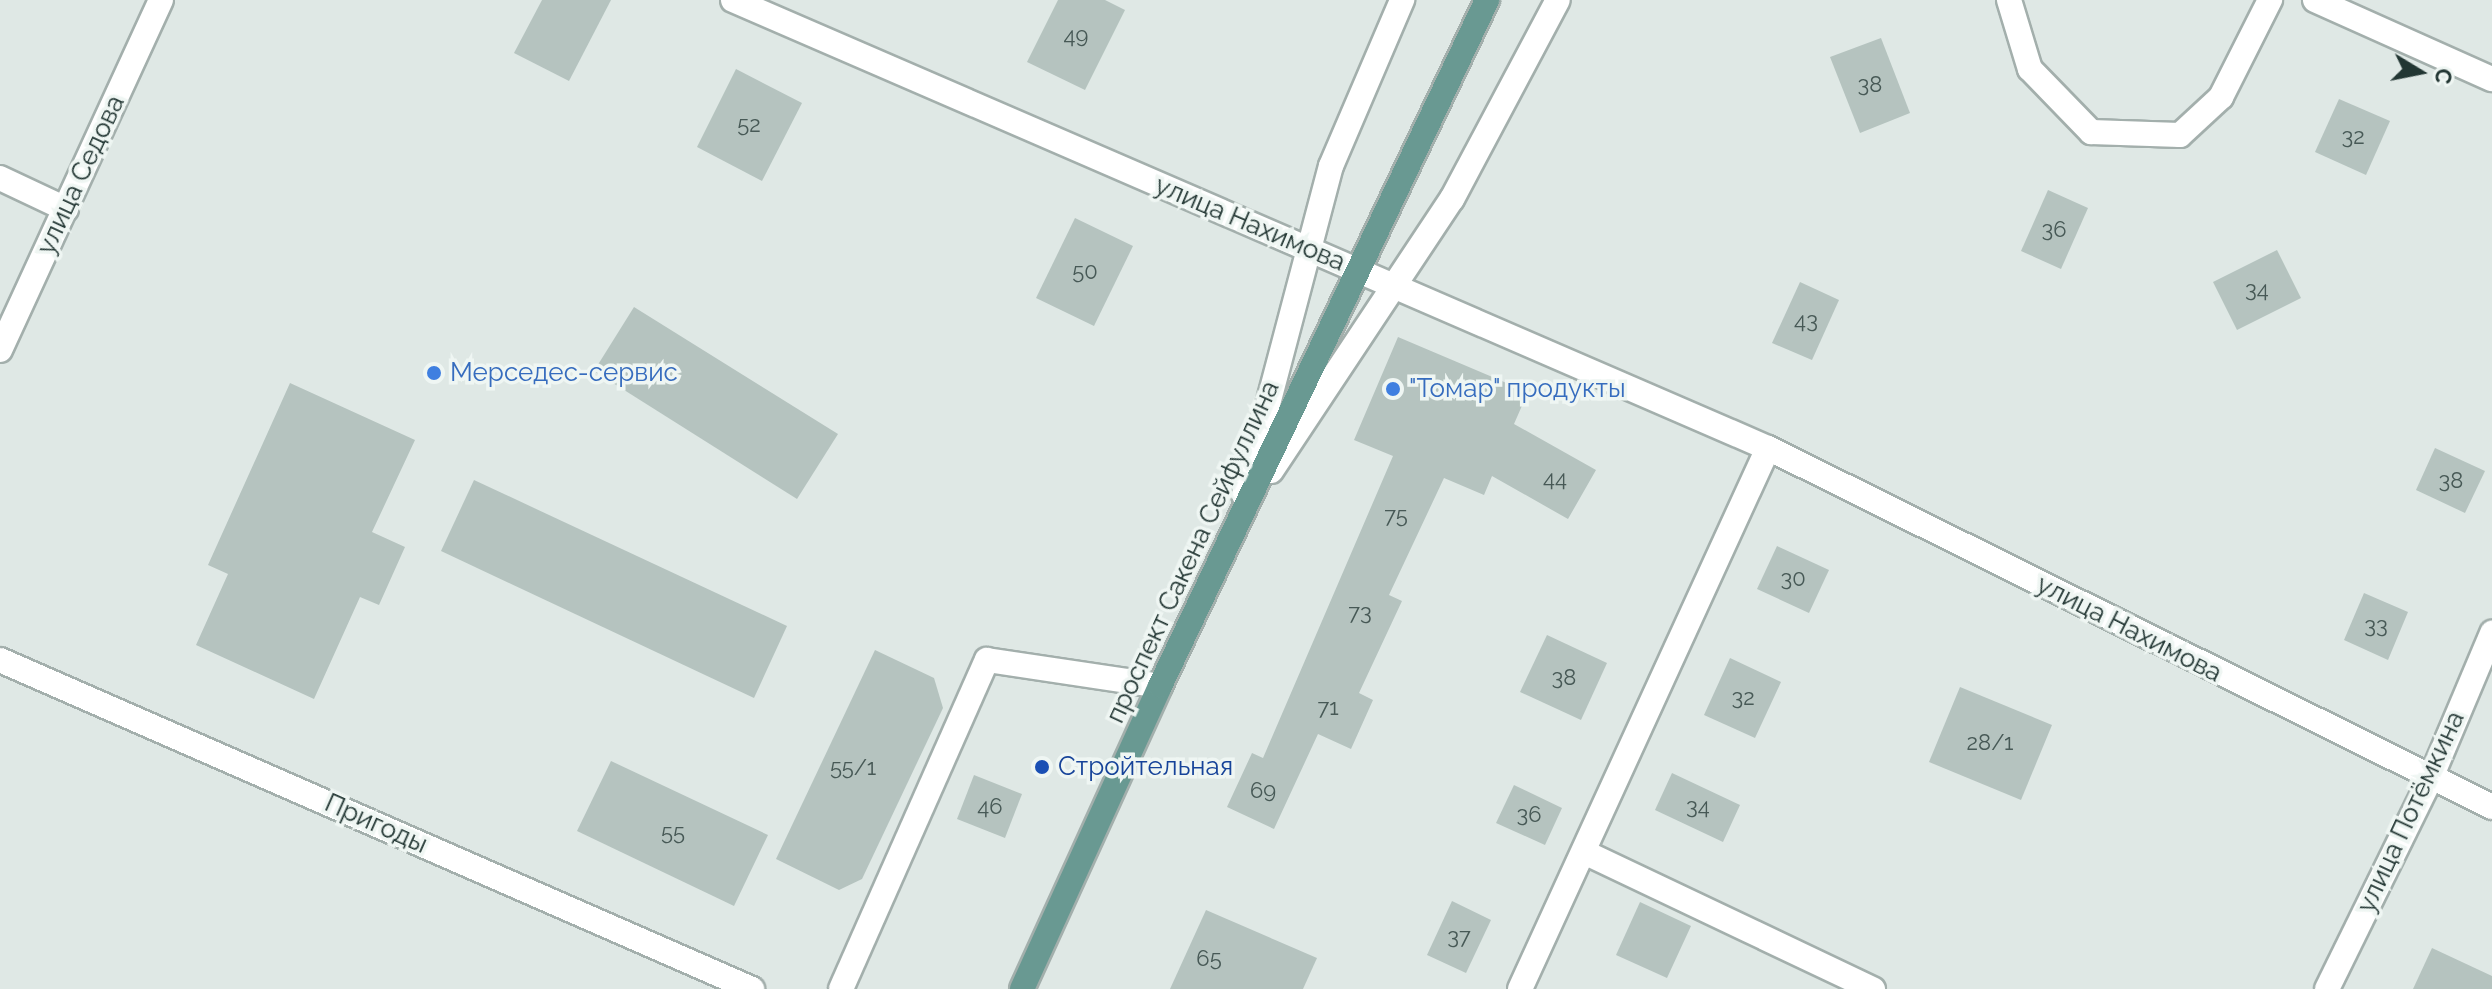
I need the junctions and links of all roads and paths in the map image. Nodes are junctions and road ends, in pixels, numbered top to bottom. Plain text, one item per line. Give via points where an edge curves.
1 (161, 0) edge
2 (733, 0) edge
3 (1402, 0) edge
4 (1487, 0) edge
5 (1558, 0) edge
6 (2009, 0) edge
7 (2270, 0) edge
8 (2315, 0) edge
9 (2492, 79) edge
10 (0, 178) edge
11 (66, 209) junction
12 (1306, 248) junction
13 (1358, 270) junction
14 (1394, 287) junction
15 (0, 350) edge
16 (1768, 448) junction
17 (1238, 520) junction
18 (2492, 633) edge
19 (0, 660) edge
20 (1160, 686) junction
21 (2430, 780) junction
22 (2492, 807) edge
23 (1584, 852) junction
24 (752, 989) edge
25 (841, 989) edge
26 (1022, 989) edge
27 (1520, 989) edge
28 (1873, 989) edge
29 (2327, 989) edge

1 - 11 street, улица Седова
2 - 12 street, улица Нахимова
3 - 12 street via 1336,152
4 - 13 main road, проспект Сакена Сейфуллина
5 - 14 street via 1452,199
6 - 7 street via 2030,69 2091,132 2180,135 2221,97
8 - 9 street
10 - 11 street
11 - 15 street, улица Седова
12 - 13 street, улица Нахимова
12 - 17 street
13 - 14 street, улица Нахимова
13 - 17 main road, проспект Сакена Сейфуллина
14 - 16 street, улица Нахимова
14 - 17 street
16 - 21 street, улица Нахимова
16 - 23 street
17 - 20 main road, проспект Сакена Сейфуллина
18 - 21 street, улица Потёмкина
19 - 24 street, Пригоды
20 - 25 street via 987,660
20 - 26 main road, проспект Сакена Сейфуллина
21 - 22 street, улица Нахимова
21 - 29 street, улица Потёмкина
23 - 27 street
23 - 28 street

